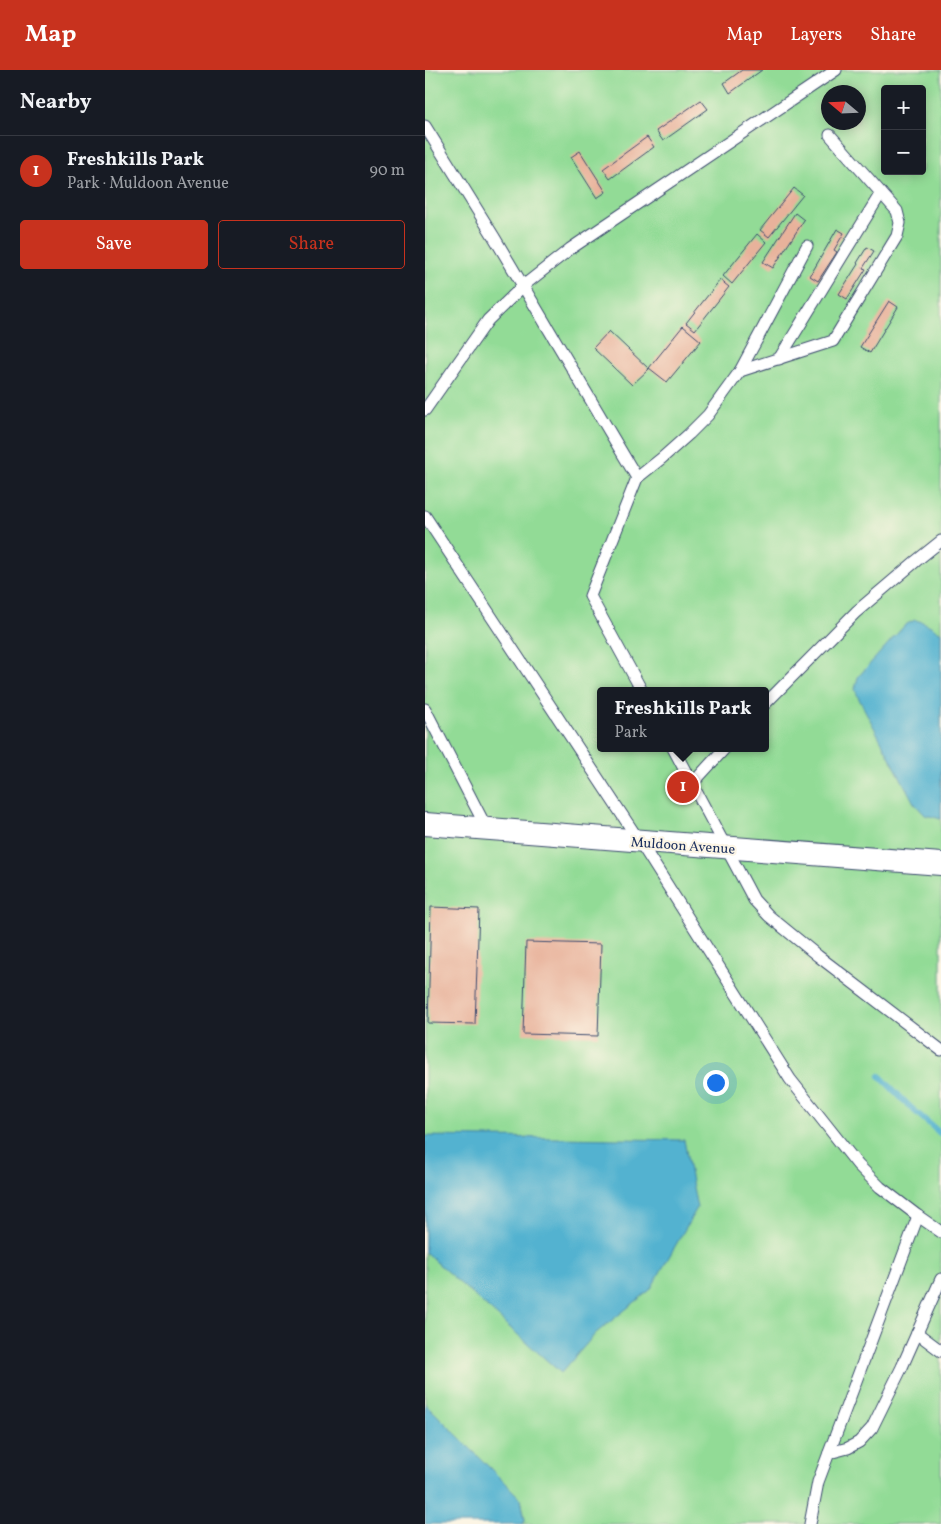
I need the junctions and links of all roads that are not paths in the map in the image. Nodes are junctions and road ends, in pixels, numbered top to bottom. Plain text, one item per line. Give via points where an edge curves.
1 (836, 70) edge
2 (425, 126) edge
3 (830, 135) dead end
4 (881, 193) junction
5 (807, 246) dead end
6 (523, 286) junction
7 (779, 359) junction
8 (740, 371) junction
9 (425, 410) edge
10 (637, 478) junction
11 (425, 516) edge
12 (941, 541) edge
13 (639, 687) edge
14 (769, 700) edge
15 (425, 710) edge
16 (675, 752) edge
17 (721, 752) edge
18 (692, 784) junction
19 (425, 824) edge
20 (487, 829) junction
21 (639, 842) junction
22 (727, 848) junction
23 (941, 864) edge
24 (941, 1050) edge
25 (918, 1216) junction
26 (941, 1232) edge
27 (941, 1279) edge
28 (917, 1333) junction
29 (941, 1351) edge
30 (829, 1453) junction
31 (810, 1524) edge

1 - 6 lane via 570,249
2 - 6 lane
3 - 4 lane
4 - 7 lane
4 - 7 lane via 897,211 900,223 897,236 833,341
5 - 8 lane
6 - 9 lane via 488,320
6 - 10 lane
7 - 8 lane
8 - 10 lane via 708,415
10 - 13 lane via 590,596
11 - 21 lane
12 - 14 lane via 855,612
15 - 20 lane
16 - 18 lane
17 - 18 lane
18 - 22 lane
19 - 20 street, Muldoon Avenue
20 - 21 street, Muldoon Avenue
21 - 22 street, Muldoon Avenue
21 - 25 lane via 790,1079 858,1165 880,1187
22 - 23 street, Muldoon Avenue
22 - 24 lane via 754,900 769,916
25 - 26 lane
25 - 30 lane
27 - 28 lane
28 - 29 lane
28 - 30 lane via 872,1428 859,1442
30 - 31 lane via 818,1482

